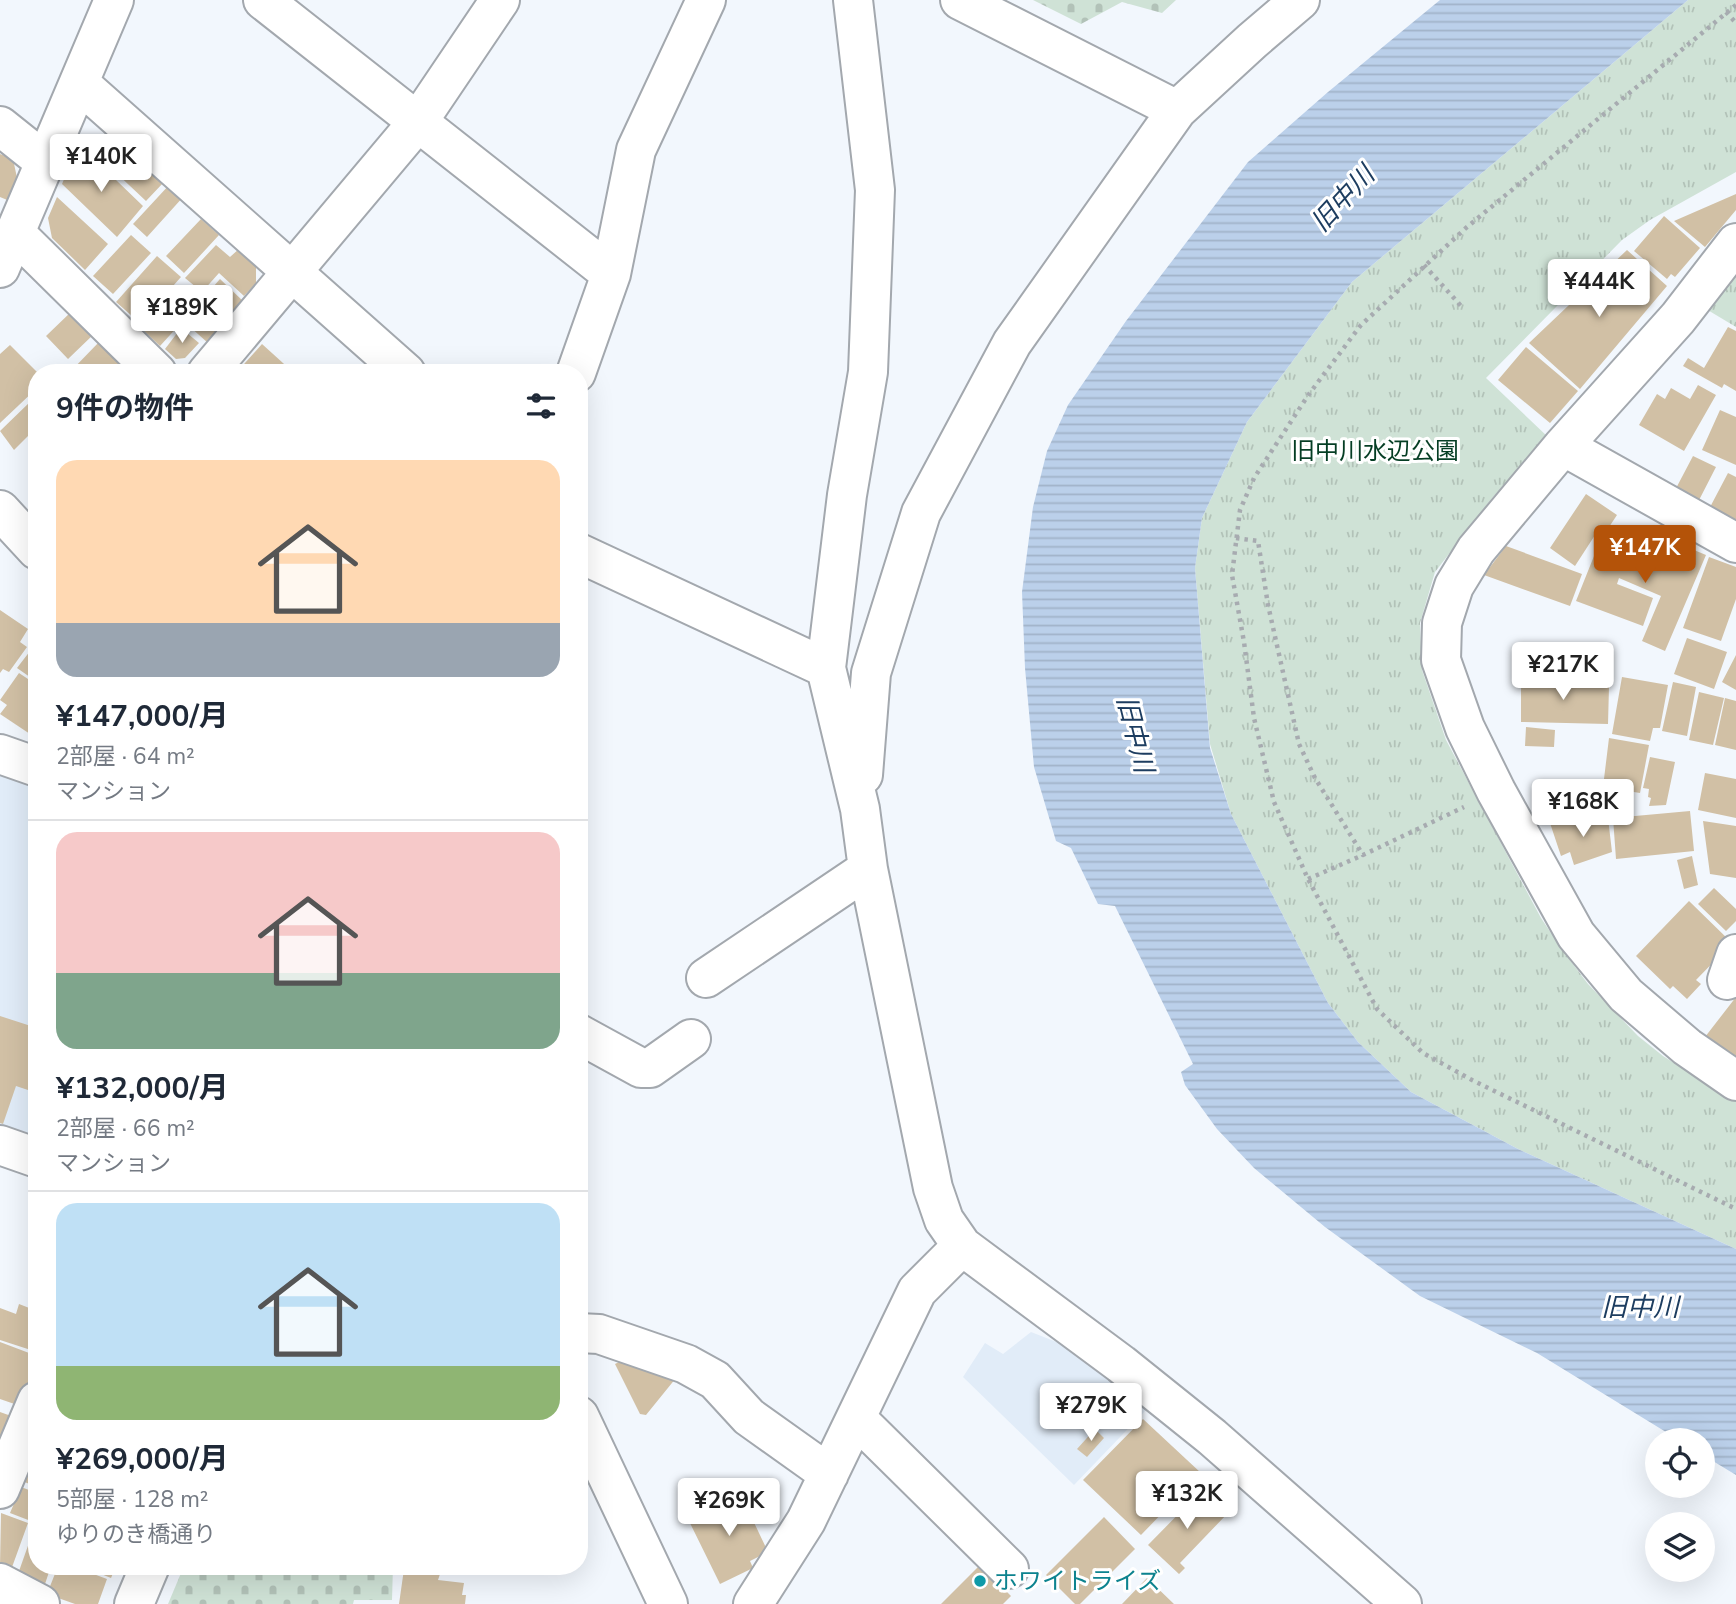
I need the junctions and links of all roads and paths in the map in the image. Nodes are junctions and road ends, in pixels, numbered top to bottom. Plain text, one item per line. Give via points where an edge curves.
1 (114, 0) edge
2 (263, 0) edge
3 (500, 0) edge
4 (706, 0) edge
5 (853, 0) edge
6 (960, 0) edge
7 (1300, 0) edge
8 (1726, 12) dead end
9 (1736, 23) edge
10 (79, 83) junction
11 (1177, 110) junction
12 (417, 123) junction
13 (0, 126) edge
14 (45, 162) junction
15 (15, 233) junction
16 (1736, 243) edge
17 (1424, 265) dead end
18 (0, 268) edge
19 (293, 271) junction
20 (611, 274) junction
21 (1462, 307) dead end
22 (148, 364) edge
23 (215, 364) edge
24 (396, 364) edge
25 (579, 364) edge
26 (1563, 446) junction
27 (0, 510) edge
28 (1236, 538) dead end
29 (28, 540) edge
30 (0, 541) edge
31 (1736, 543) edge
32 (588, 557) edge
33 (28, 564) edge
34 (826, 668) junction
35 (0, 754) edge
36 (28, 764) edge
37 (1496, 791) junction
38 (860, 809) junction
39 (1363, 855) junction
40 (868, 869) junction
41 (1308, 879) dead end
42 (706, 978) dead end
43 (588, 1039) edge
44 (691, 1039) dead end
45 (1736, 1081) edge
46 (0, 1144) edge
47 (28, 1155) edge
48 (962, 1247) junction
49 (588, 1333) edge
50 (856, 1418) junction
51 (28, 1422) edge
52 (588, 1435) edge
53 (829, 1474) junction
54 (0, 1489) edge
55 (1009, 1569) dead end
56 (146, 1575) edge
57 (0, 1583) edge
58 (40, 1604) edge
59 (134, 1604) edge
60 (668, 1604) edge
61 (753, 1604) edge
62 (1402, 1604) edge

1 - 10 street
2 - 12 street
3 - 12 street
4 - 20 street via 636,150
5 - 34 street via 875,190 868,372 847,495
6 - 11 street
7 - 11 street
8 - 9 path
10 - 14 street
10 - 19 street
11 - 38 street via 1013,343 921,513 871,673
12 - 19 street
12 - 20 street
13 - 14 street
14 - 15 street
15 - 18 street
15 - 22 street
16 - 26 street via 1678,318
17 - 21 path
19 - 23 street
19 - 24 street
20 - 25 street
26 - 31 street
26 - 37 street via 1476,550 1454,586 1442,623 1441,660 1452,695
27 - 29 street
28 - 39 path via 1258,541 1299,744
30 - 33 street
32 - 34 street
34 - 38 street
35 - 36 street
37 - 39 path
37 - 45 street via 1576,935 1626,995
38 - 40 street
39 - 41 path
40 - 42 street
40 - 48 street via 933,1188 944,1220
43 - 44 street via 641,1068 650,1068
46 - 47 street
48 - 50 street via 918,1291
48 - 62 street via 1212,1437
49 - 53 street via 685,1364 715,1380 749,1417
50 - 53 street
50 - 55 street
51 - 54 street
52 - 60 street
53 - 61 street via 806,1521
56 - 59 street
57 - 58 street

